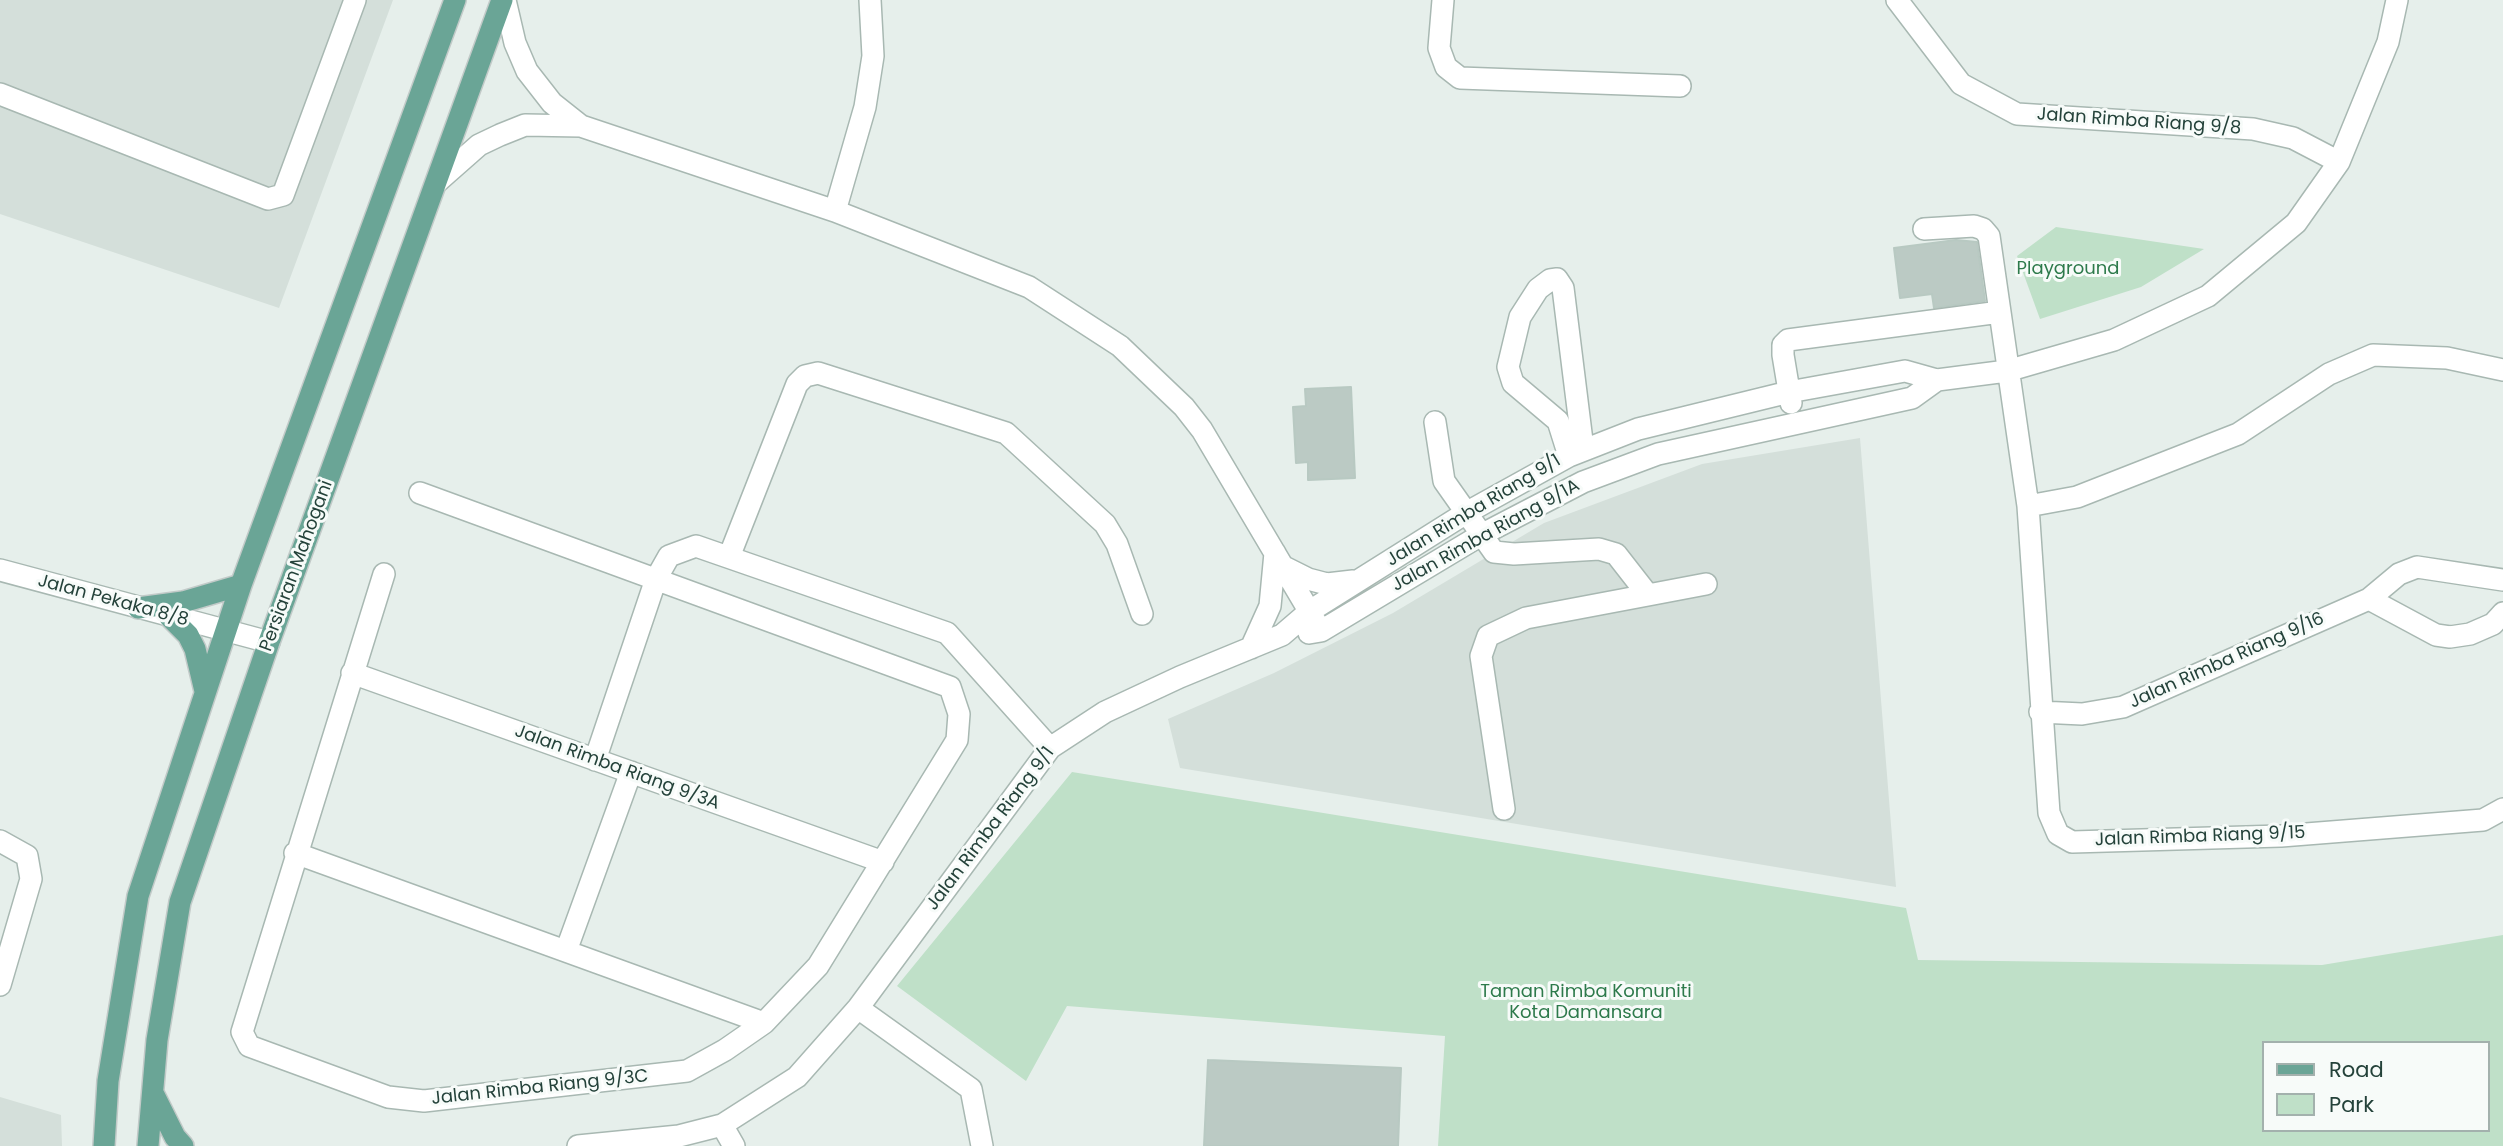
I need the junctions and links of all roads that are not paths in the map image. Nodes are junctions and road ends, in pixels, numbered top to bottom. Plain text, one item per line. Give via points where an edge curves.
1 (355, 0) edge
2 (455, 0) edge
3 (504, 0) edge
4 (870, 0) edge
5 (1443, 0) edge
6 (1897, 0) edge
7 (2397, 0) edge
8 (1680, 86) dead end
9 (0, 94) edge
10 (581, 126) junction
11 (2339, 162) junction
12 (437, 182) junction
13 (835, 211) junction
14 (1924, 229) dead end
15 (2000, 312) junction
16 (2503, 369) edge
17 (2007, 372) junction
18 (1937, 380) junction
19 (1789, 392) junction
20 (1435, 422) dead end
21 (1795, 422) junction
22 (1576, 452) junction
23 (420, 493) dead end
24 (2028, 506) junction
25 (1466, 513) junction
26 (1481, 535) junction
27 (729, 557) junction
28 (1279, 560) junction
29 (0, 570) edge
30 (384, 574) dead end
31 (656, 579) junction
32 (2503, 580) edge
33 (1358, 581) junction
34 (1706, 584) dead end
35 (241, 585) junction
36 (1648, 595) junction
37 (2369, 599) junction
38 (138, 608) junction
39 (1310, 611) junction
40 (2503, 613) edge
41 (1142, 614) dead end
42 (169, 616) junction
43 (1321, 631) junction
44 (226, 632) junction
45 (1282, 635) junction
46 (270, 642) junction
47 (1251, 648) junction
48 (352, 673) junction
49 (205, 694) junction
50 (2040, 712) junction
51 (1050, 748) junction
52 (595, 760) junction
53 (631, 772) junction
54 (1504, 809) dead end
55 (2503, 809) edge
56 (2, 850) edge
57 (295, 853) junction
58 (883, 862) junction
59 (566, 951) junction
60 (0, 985) edge
61 (858, 1008) junction
62 (764, 1023) junction
63 (152, 1091) junction
64 (722, 1125) junction
65 (104, 1146) edge
66 (148, 1146) edge
67 (183, 1146) edge
68 (578, 1146) edge
69 (734, 1146) edge
70 (982, 1146) edge

1 - 9 street via 283,195 268,200
2 - 35 main road
3 - 10 street via 527,72 552,103
3 - 12 main road, Persiaran Mahogani
4 - 13 street via 873,56 865,107
5 - 8 street via 1439,48 1446,67 1460,78
6 - 11 street, Jalan Rimba Riang 9/8 via 1961,84 2017,114 2253,129 2293,138
7 - 11 street, Jalan Rimba Riang 9/1 via 2388,42
10 - 12 street via 525,125 479,145
10 - 13 street
11 - 17 street, Jalan Rimba Riang 9/1 via 2296,223 2208,296 2114,340
12 - 46 main road, Persiaran Mahogani
13 - 28 street via 1029,287 1120,346 1166,387 1202,430
14 - 15 street, Jalan Rimba Riang 9/15 via 1983,229 1992,244
15 - 17 street, Jalan Rimba Riang 9/15
15 - 19 street via 1788,340 1783,355
16 - 24 street via 2447,358 2373,355 2329,374 2238,435 2077,497
17 - 18 street, Jalan Rimba Riang 9/1
17 - 24 street, Jalan Rimba Riang 9/15
18 - 19 street, Jalan Rimba Riang 9/1 via 1905,371
18 - 21 street, Jalan Rimba Riang 9/1A via 1912,398
19 - 21 street
19 - 22 street, Jalan Rimba Riang 9/1 via 1638,429
20 - 25 street via 1444,481
21 - 26 street, Jalan Rimba Riang 9/1A via 1658,454 1583,482
22 - 22 street via 1563,288 1558,279 1550,280 1538,289 1520,317 1508,367 1513,383 1558,421
22 - 25 street, Jalan Rimba Riang 9/1
23 - 31 street
24 - 50 street, Jalan Rimba Riang 9/15
25 - 26 street
25 - 33 street, Jalan Rimba Riang 9/1
26 - 36 street via 1494,552 1599,549 1616,554
26 - 43 street, Jalan Rimba Riang 9/1A
27 - 31 street via 696,546 669,556
27 - 41 street via 797,384 818,373 1013,438 1105,524
27 - 51 street via 947,633
28 - 33 street via 1308,579
28 - 39 street
28 - 47 street via 1270,606
29 - 38 street, Jalan Pekaka 8/8
30 - 48 street
31 - 52 street
31 - 58 street via 950,687 959,714 957,740
32 - 37 street, Jalan Rimba Riang 9/16 via 2417,567 2399,574
33 - 39 street, Jalan Rimba Riang 9/1
34 - 36 street
35 - 38 main road via 183,602
35 - 44 main road
36 - 54 street via 1526,618 1488,636 1481,656
37 - 40 street via 2436,635 2450,637 2493,624
37 - 50 street, Jalan Rimba Riang 9/16 via 2123,707 2082,714
38 - 42 street, Jalan Pekaka 8/8
39 - 43 street
39 - 45 street, Jalan Rimba Riang 9/1
42 - 44 street, Jalan Pekaka 8/8
42 - 49 main road via 195,649
43 - 45 street, Jalan Rimba Riang 9/1A
44 - 46 street, Jalan Pekaka 8/8
44 - 49 main road
45 - 47 street, Jalan Rimba Riang 9/1
46 - 63 main road, Persiaran Mahogani via 180,902
47 - 51 street, Jalan Rimba Riang 9/1 via 1105,712
48 - 52 street, Jalan Rimba Riang 9/3A
48 - 57 street
49 - 65 main road via 138,896 108,1081
50 - 55 street, Jalan Rimba Riang 9/15 via 2049,813 2058,834 2072,842 2294,835 2483,820
51 - 61 street, Jalan Rimba Riang 9/1
52 - 53 street, Jalan Rimba Riang 9/3A
53 - 58 street, Jalan Rimba Riang 9/3A
53 - 59 street
56 - 60 street via 27,856 30,878
57 - 59 street
57 - 62 street, Jalan Rimba Riang 9/3C via 242,1032 249,1046 388,1097 424,1101 687,1072
58 - 62 street via 818,966
59 - 62 street
61 - 64 street, Jalan Rimba Riang 9/1 via 797,1077
61 - 70 street via 971,1089
63 - 66 main road, Persiaran Mahogani
63 - 67 main road
64 - 68 street, Jalan Rimba Riang 9/1 via 679,1136
64 - 69 street

